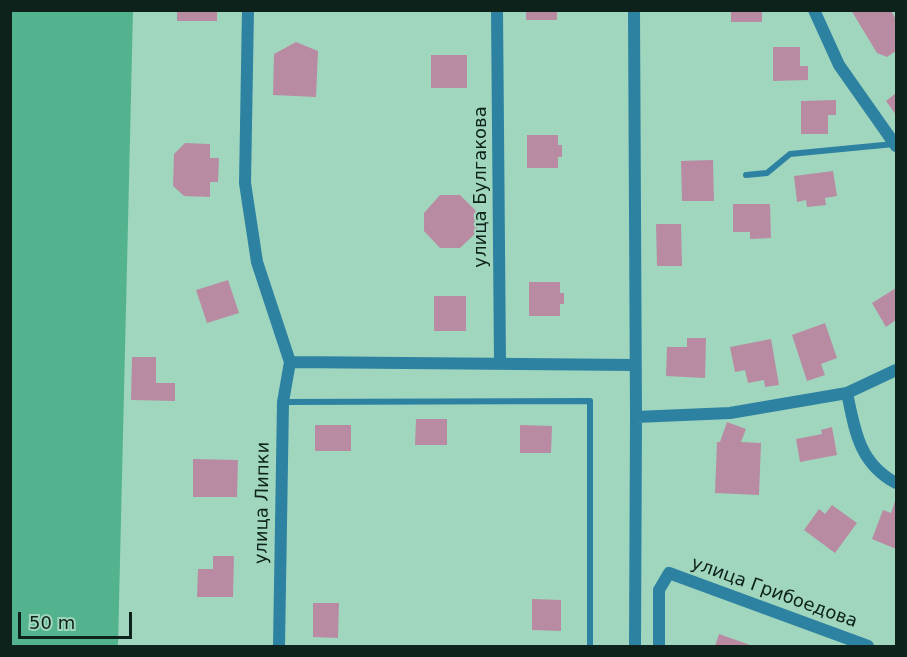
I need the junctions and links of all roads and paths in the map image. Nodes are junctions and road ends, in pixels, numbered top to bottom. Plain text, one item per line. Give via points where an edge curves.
1 (248, 10) edge
2 (497, 10) edge
3 (634, 10) edge
4 (814, 10) edge
5 (895, 145) edge
6 (746, 175) dead end
7 (290, 362) junction
8 (500, 364) junction
9 (635, 365) junction
10 (897, 370) edge
11 (847, 393) junction
12 (283, 402) junction
13 (636, 417) junction
14 (897, 483) edge
15 (279, 646) edge
16 (590, 646) edge
17 (634, 646) edge
18 (659, 646) edge
19 (867, 646) edge

1 - 7 street via 245,183 257,262
2 - 8 street, улица Булгакова
3 - 9 street
4 - 5 street via 839,65
5 - 6 lane via 790,154 767,173
7 - 8 street
7 - 12 street, улица Липки
8 - 9 street
9 - 13 street
10 - 11 street
11 - 13 street via 730,413
11 - 14 street via 856,436 869,461
12 - 15 street, улица Липки
12 - 16 lane via 590,401
13 - 17 street
18 - 19 street, улица Грибоедова via 659,590 669,573

